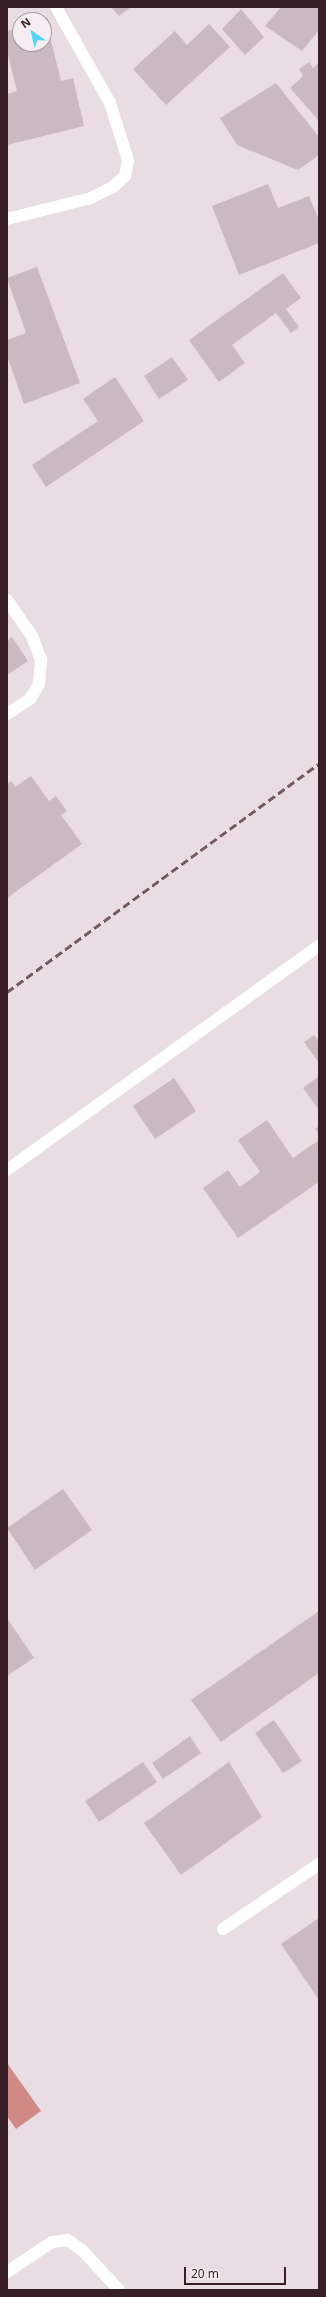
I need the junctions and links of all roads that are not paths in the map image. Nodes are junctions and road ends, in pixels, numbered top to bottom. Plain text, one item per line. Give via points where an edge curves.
1 (56, 7) edge
2 (7, 219) edge
3 (7, 600) edge
4 (7, 714) edge
5 (319, 946) edge
6 (7, 1170) edge
7 (319, 1864) edge
8 (223, 1929) dead end
9 (7, 2272) edge
10 (119, 2290) edge

1 - 2 street via 110,103 128,160 125,176 113,187 92,198
3 - 4 street via 32,636 41,660 38,684 30,699
5 - 6 street
7 - 8 street
9 - 10 street via 52,2242 68,2240 82,2250

